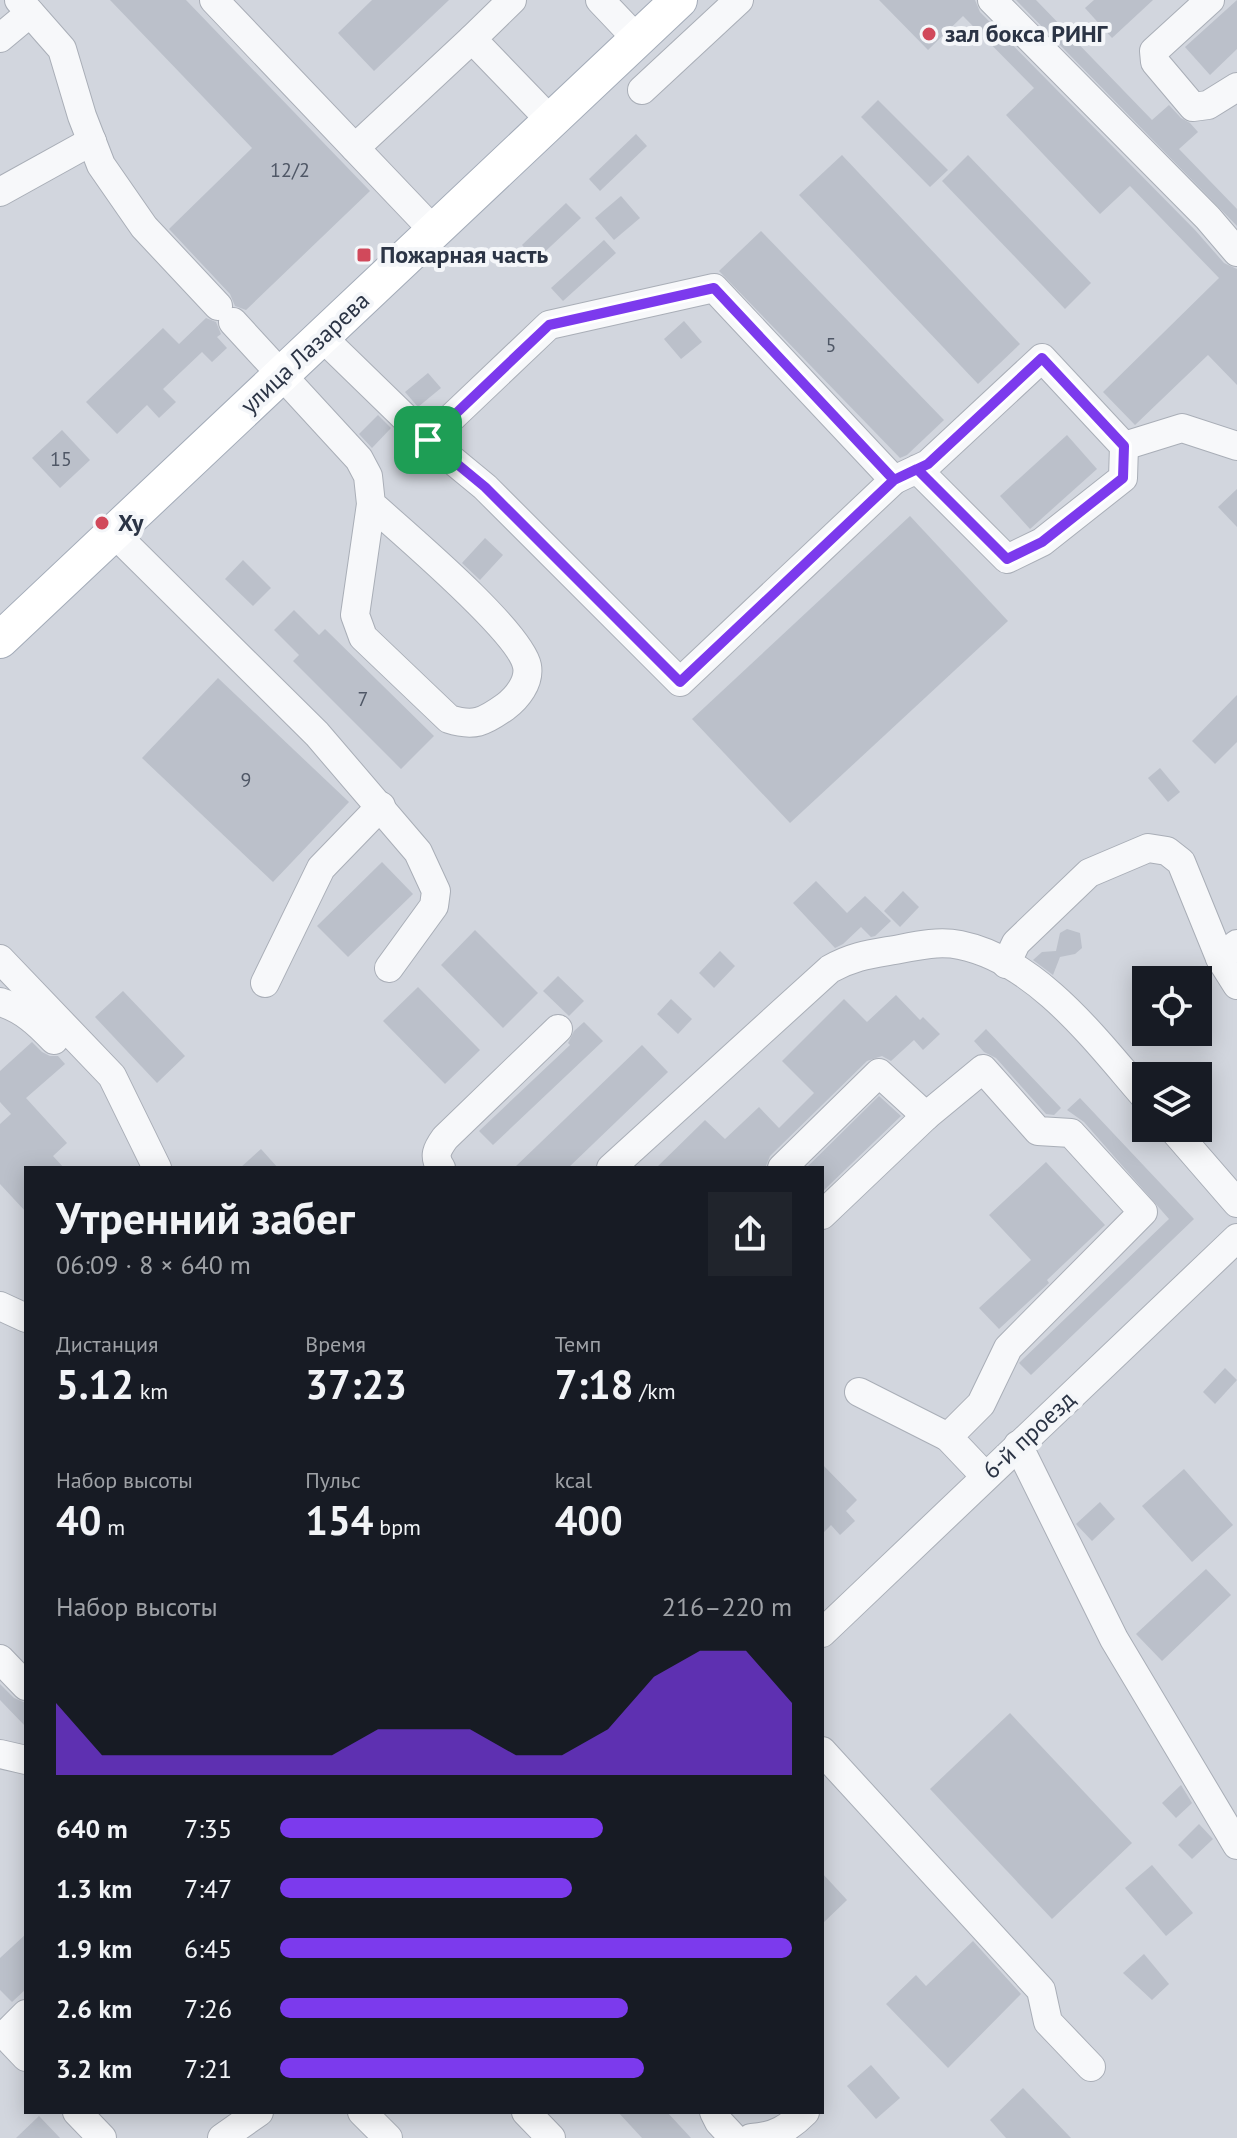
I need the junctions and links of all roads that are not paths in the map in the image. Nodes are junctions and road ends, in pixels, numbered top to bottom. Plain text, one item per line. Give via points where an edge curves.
1 (214, 0) edge
2 (512, 0) edge
3 (600, 0) edge
4 (679, 0) edge
5 (739, 0) edge
6 (992, 0) edge
7 (1210, 0) edge
8 (24, 6) edge
9 (0, 38) edge
10 (472, 39) junction
11 (637, 39) junction
12 (1237, 87) edge
13 (642, 90) dead end
14 (551, 121) junction
15 (92, 141) junction
16 (355, 148) junction
17 (0, 192) edge
18 (434, 231) junction
19 (1237, 252) edge
20 (322, 337) junction
21 (283, 374) junction
22 (428, 440) junction
23 (1124, 446) junction
24 (1237, 446) edge
25 (905, 475) junction
26 (371, 504) junction
27 (114, 533) junction
28 (0, 640) edge
29 (381, 806) junction
30 (1229, 951) edge
31 (0, 959) edge
32 (1006, 964) junction
33 (389, 968) dead end
34 (265, 983) dead end
35 (1237, 985) edge
36 (0, 1002) edge
37 (558, 1029) dead end
38 (85, 1073) dead end
39 (1132, 1082) edge
40 (926, 1116) junction
41 (1184, 1142) edge
42 (156, 1166) edge
43 (440, 1166) edge
44 (613, 1166) edge
45 (784, 1166) edge
46 (1237, 1203) edge
47 (824, 1213) edge
48 (1237, 1238) edge
49 (0, 1306) edge
50 (24, 1317) edge
51 (859, 1392) dead end
52 (948, 1437) junction
53 (1018, 1445) junction
54 (985, 1476) junction
55 (824, 1631) edge
56 (0, 1659) edge
57 (24, 1684) edge
58 (824, 1753) edge
59 (0, 1754) edge
60 (24, 1760) edge
61 (1237, 1845) edge
62 (24, 2016) edge
63 (24, 2055) edge
64 (1091, 2067) dead end
65 (79, 2114) edge
66 (256, 2114) edge
67 (364, 2114) edge
68 (528, 2114) edge
69 (715, 2114) edge
70 (803, 2114) edge
71 (102, 2138) edge
72 (222, 2138) edge
73 (388, 2138) edge
74 (551, 2138) edge
75 (734, 2138) edge
76 (751, 2138) edge

1 - 16 street
2 - 10 street
3 - 11 street
4 - 11 main road, улица Лазарева
5 - 13 street
6 - 19 street
7 - 12 street via 1154,51 1155,62 1193,107 1208,105
8 - 9 street
8 - 15 street via 62,49
10 - 14 street
10 - 16 street
11 - 14 main road, улица Лазарева
14 - 18 main road, улица Лазарева
15 - 17 street
15 - 21 street via 101,165 144,227
16 - 18 street
18 - 20 main road, улица Лазарева
20 - 21 main road, улица Лазарева
20 - 22 street
21 - 26 street via 359,459 368,476
21 - 27 main road, улица Лазарева
22 - 25 street via 549,325 714,288
22 - 25 street via 485,487 680,682
23 - 24 street via 1182,428
23 - 25 street via 1042,358 928,464
23 - 25 street via 1123,478 1042,542 1007,559
26 - 26 street via 516,642 527,666 525,686 508,705 481,721 467,725 449,719 363,637 355,615
27 - 28 main road, улица Лазарева
27 - 29 street via 317,734
29 - 33 street via 418,852 436,891 434,906
29 - 34 street via 321,868
30 - 32 street via 1181,862 1167,851 1148,848 1089,873 1016,943
30 - 35 street
31 - 42 street via 112,1076
32 - 39 street via 1072,1013
32 - 44 street via 958,945 927,944 851,957 830,969
36 - 38 street via 37,1021
37 - 43 street via 445,1138 437,1148
40 - 45 street via 879,1073
40 - 47 street
40 - 52 street via 983,1069 1038,1131 1071,1133 1143,1212 1008,1348 981,1404
41 - 46 street
48 - 53 street, 6-й проезд
49 - 50 street
51 - 52 street
52 - 54 street
53 - 54 street, 6-й проезд
53 - 61 street via 1114,1639
54 - 55 street, 6-й проезд
56 - 57 street
58 - 64 street via 1041,1990 1048,2022
59 - 60 street
62 - 63 street via 5,2035
65 - 71 street
66 - 72 street
67 - 73 street
68 - 74 street
69 - 75 street
70 - 76 street via 769,2137

